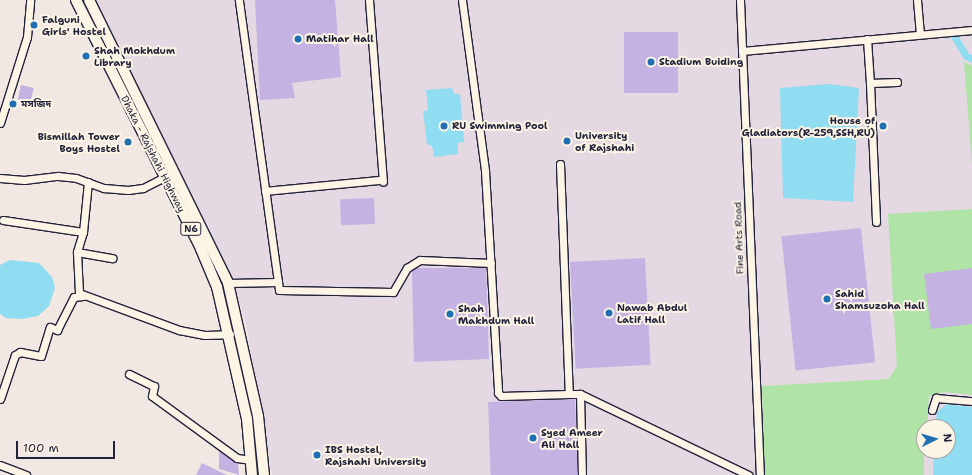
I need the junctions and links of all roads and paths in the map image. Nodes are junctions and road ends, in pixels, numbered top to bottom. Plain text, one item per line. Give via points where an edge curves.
1 (30, 0) edge
2 (76, 0) edge
3 (89, 0) edge
4 (239, 0) edge
5 (368, 0) edge
6 (462, 0) edge
7 (740, 0) edge
8 (917, 0) edge
9 (972, 30) edge
10 (920, 34) junction
11 (867, 39) junction
12 (742, 51) junction
13 (897, 82) dead end
14 (870, 83) junction
15 (0, 123) edge
16 (560, 164) dead end
17 (169, 175) junction
18 (0, 178) edge
19 (88, 182) junction
20 (265, 191) junction
21 (3, 220) dead end
22 (876, 222) dead end
23 (83, 232) junction
24 (77, 252) junction
25 (112, 258) dead end
26 (491, 263) junction
27 (278, 282) junction
28 (228, 283) junction
29 (83, 296) junction
30 (230, 334) junction
31 (129, 374) dead end
32 (569, 394) junction
33 (580, 394) junction
34 (0, 399) edge
35 (972, 401) edge
36 (932, 410) dead end
37 (251, 460) junction
38 (0, 466) edge
39 (26, 475) edge
40 (252, 475) edge
41 (264, 475) edge
42 (582, 475) edge
43 (748, 475) edge
44 (760, 475) edge

1 - 15 street via 27,37
2 - 17 highway, Dhaka - Rajshahi Highway / N6
3 - 17 highway, Dhaka - Rajshahi Highway / N6
4 - 20 street
5 - 20 street via 381,180
6 - 26 street via 484,171
7 - 12 street, Fine Arts Road
8 - 10 street
9 - 10 street
10 - 11 street
11 - 12 street
11 - 14 street
12 - 44 street, Fine Arts Road
13 - 14 street
14 - 22 street
16 - 32 street
17 - 19 street via 143,188 128,190 104,188
17 - 28 highway, Dhaka - Rajshahi Highway / N6
17 - 30 highway, Dhaka - Rajshahi Highway / N6 via 217,287
18 - 19 street via 24,180 58,176
19 - 23 street
20 - 27 street
21 - 23 street
23 - 24 street
24 - 25 street
24 - 29 street via 79,293
26 - 27 street via 420,260 407,268 393,292 279,290
26 - 32 street via 499,395
27 - 28 street
28 - 41 highway, Dhaka - Rajshahi Highway / N6 via 258,416
29 - 30 street via 179,330 205,335
29 - 34 street via 74,297 56,330 50,327 41,356 20,352 15,355
30 - 37 highway, Dhaka - Rajshahi Highway / N6 via 247,419
31 - 37 street via 154,386 152,396 237,458
32 - 33 street
33 - 42 street
33 - 43 street
35 - 36 street via 936,398
37 - 40 highway, Dhaka - Rajshahi Highway / N6
38 - 39 street

